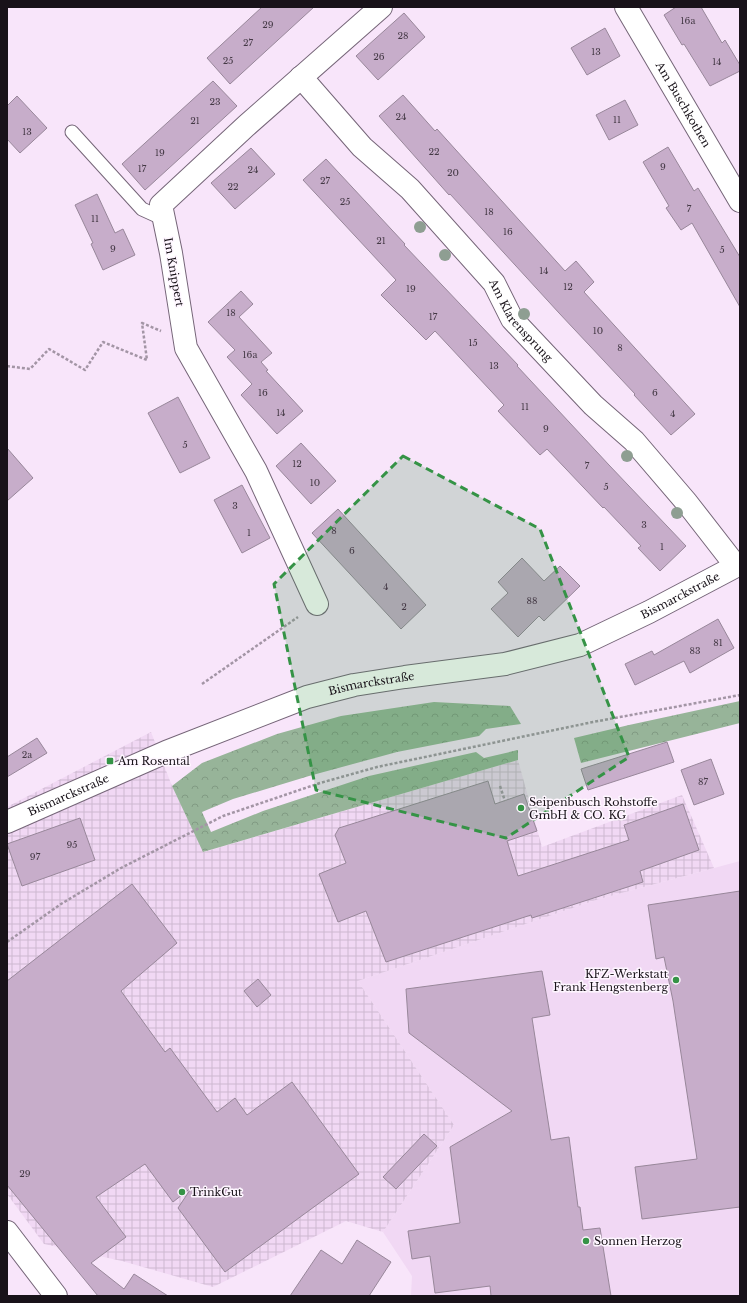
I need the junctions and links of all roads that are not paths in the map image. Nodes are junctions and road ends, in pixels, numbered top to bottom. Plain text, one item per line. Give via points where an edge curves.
1 (381, 7) edge
2 (626, 7) edge
3 (301, 77) junction
4 (72, 132) dead end
5 (740, 201) edge
6 (164, 219) junction
7 (738, 565) edge
8 (317, 604) road end
9 (7, 822) edge
10 (7, 1232) edge
11 (56, 1296) edge

1 - 3 street, Im Knippert
2 - 5 street, Am Buschkothen
3 - 6 street, Im Knippert via 161,205
3 - 7 street, Am Klarensprung via 362,147 410,189 494,283 512,319 593,405 634,442
4 - 6 lane via 142,208
6 - 8 street, Im Knippert via 186,348 256,471
7 - 9 street, Bismarckstraße via 580,645 505,664 354,685 307,697 166,752
10 - 11 street

